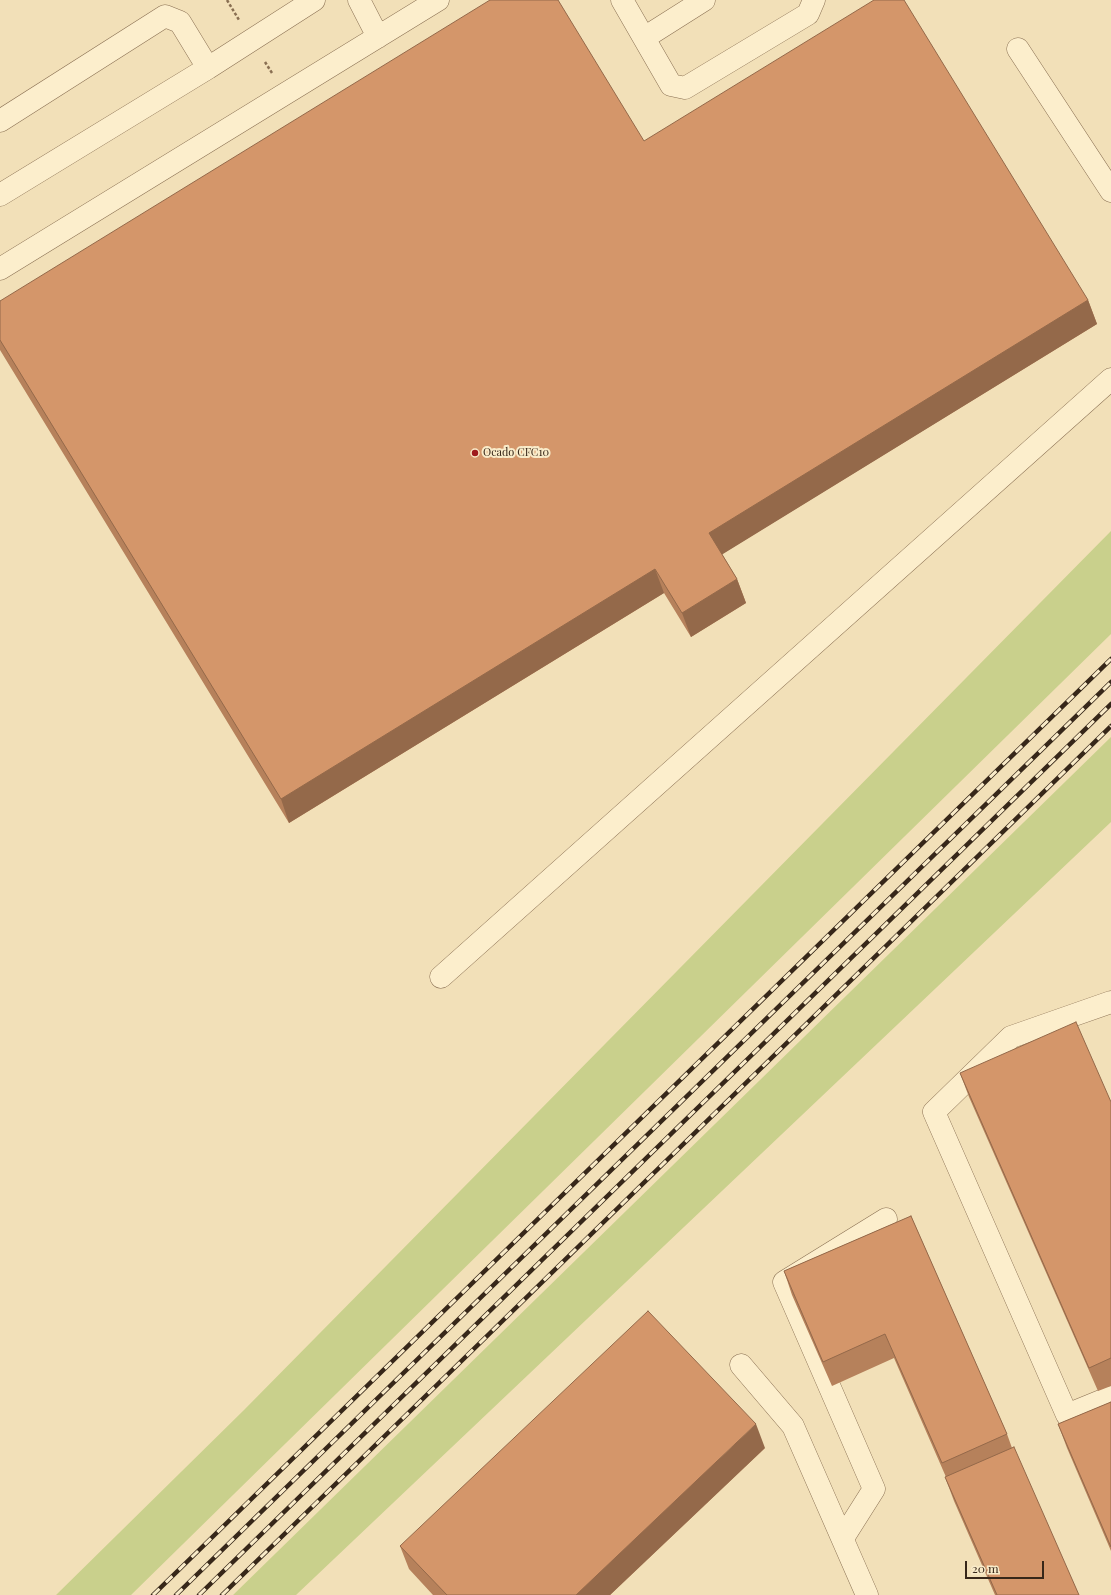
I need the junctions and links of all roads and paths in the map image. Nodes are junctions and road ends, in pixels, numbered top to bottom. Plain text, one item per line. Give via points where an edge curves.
1 (314, 0) edge
2 (359, 0) edge
3 (438, 0) edge
4 (622, 0) edge
5 (704, 0) edge
6 (814, 0) edge
7 (378, 37) junction
8 (644, 38) junction
9 (1018, 49) dead end
10 (208, 68) junction
11 (0, 121) edge
12 (1111, 191) edge
13 (0, 195) edge
14 (0, 269) edge
15 (1111, 379) edge
16 (441, 977) dead end
17 (1111, 1002) edge
18 (886, 1218) dead end
19 (741, 1365) dead end
20 (1111, 1397) edge
21 (839, 1529) junction
22 (867, 1595) edge

1 - 10 street
2 - 7 street
3 - 7 street
4 - 8 street
5 - 8 street
6 - 8 street via 808,14 685,88 671,85
7 - 14 street
9 - 12 street
10 - 11 street via 180,22 165,16
10 - 13 street
15 - 16 street
17 - 20 street via 1011,1037 934,1112 1067,1416
18 - 21 street via 784,1282 874,1488
19 - 21 street via 793,1426
21 - 22 street

